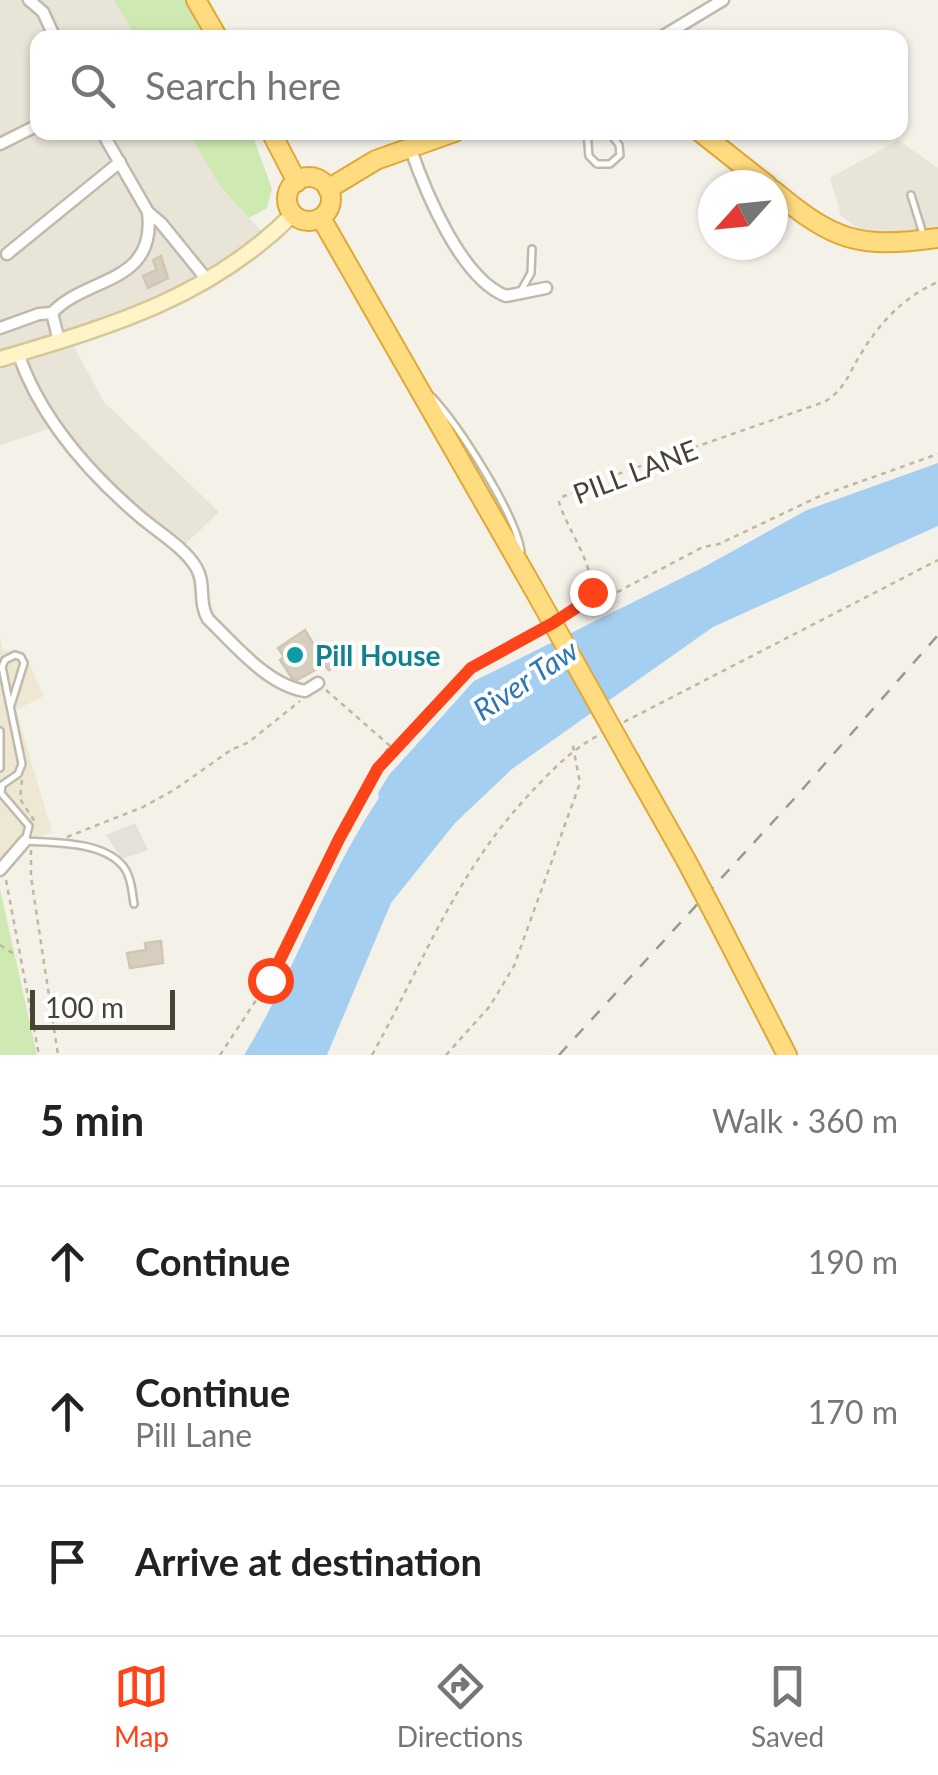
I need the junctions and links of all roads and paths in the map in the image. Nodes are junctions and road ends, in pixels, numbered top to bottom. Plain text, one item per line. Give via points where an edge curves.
1 (29, 0) edge
2 (196, 0) edge
3 (723, 0) edge
4 (51, 30) edge
5 (213, 30) edge
6 (673, 30) edge
7 (30, 129) edge
8 (107, 140) edge
9 (275, 140) edge
10 (431, 140) edge
11 (587, 140) edge
12 (615, 140) edge
13 (710, 140) edge
14 (0, 144) edge
15 (410, 147) junction
16 (120, 162) junction
17 (748, 170) edge
18 (297, 182) junction
19 (328, 189) junction
20 (911, 194) dead end
21 (788, 202) edge
22 (148, 212) junction
23 (293, 214) junction
24 (321, 218) junction
25 (931, 239) edge
26 (532, 249) dead end
27 (7, 254) dead end
28 (208, 281) junction
29 (938, 282) edge
30 (546, 288) dead end
31 (518, 296) junction
32 (52, 313) junction
33 (0, 328) edge
34 (59, 342) junction
35 (18, 353) junction
36 (0, 359) edge
37 (938, 454) edge
38 (938, 560) edge
39 (553, 623) junction
40 (318, 683) joint
41 (304, 691) junction
42 (11, 705) junction
43 (619, 724) dead end
44 (0, 731) edge
45 (604, 732) dead end
46 (572, 742) dead end
47 (389, 745) junction
48 (399, 747) junction
49 (574, 748) junction
50 (0, 768) edge
51 (378, 768) junction
52 (29, 841) junction
53 (51, 842) junction
54 (4, 869) edge
55 (134, 904) dead end
56 (0, 946) edge
57 (18, 957) junction
58 (40, 1055) edge
59 (58, 1055) edge
60 (220, 1055) edge
61 (372, 1055) edge
62 (446, 1055) edge
63 (787, 1055) edge

1 - 4 street
2 - 5 highway
3 - 6 street
7 - 14 street
8 - 16 street
9 - 18 highway
10 - 15 highway
11 - 12 lane via 589,156 610,164 620,155
13 - 17 highway
15 - 19 highway
15 - 31 street via 446,229 482,282
16 - 22 street
16 - 27 street
18 - 19 highway via 318,179
18 - 23 highway via 288,201
19 - 24 highway via 331,202
20 - 25 lane
21 - 25 highway via 845,238
22 - 28 street
22 - 32 street via 145,247 129,268
23 - 24 highway
23 - 28 main road
24 - 63 highway, bridge via 686,860
26 - 31 lane via 532,273
28 - 34 main road via 148,312
29 - 39 path, PILL LANE via 901,304 870,340 844,387 824,402 562,497 592,592
30 - 31 street
32 - 33 street
32 - 34 street
34 - 35 main road
35 - 36 main road
35 - 41 street via 54,428 193,562 208,619 268,673
37 - 39 path via 703,547
38 - 43 path
39 - 48 path, PILL LANE via 471,668
40 - 41 street
40 - 47 path
41 - 53 path via 275,723 174,790
42 - 42 lane via 2,667 15,655 24,662
42 - 52 lane via 22,764 2,793 29,826
44 - 50 lane
45 - 49 path
46 - 49 path
47 - 48 path
47 - 51 path
48 - 51 path, PILL LANE
49 - 61 path via 494,832 466,874
49 - 62 path via 580,784 514,966 490,1006
51 - 60 path via 278,964
52 - 53 lane
52 - 54 street
52 - 59 path
53 - 55 lane via 106,852 130,878
54 - 57 path
56 - 57 path
57 - 58 path

